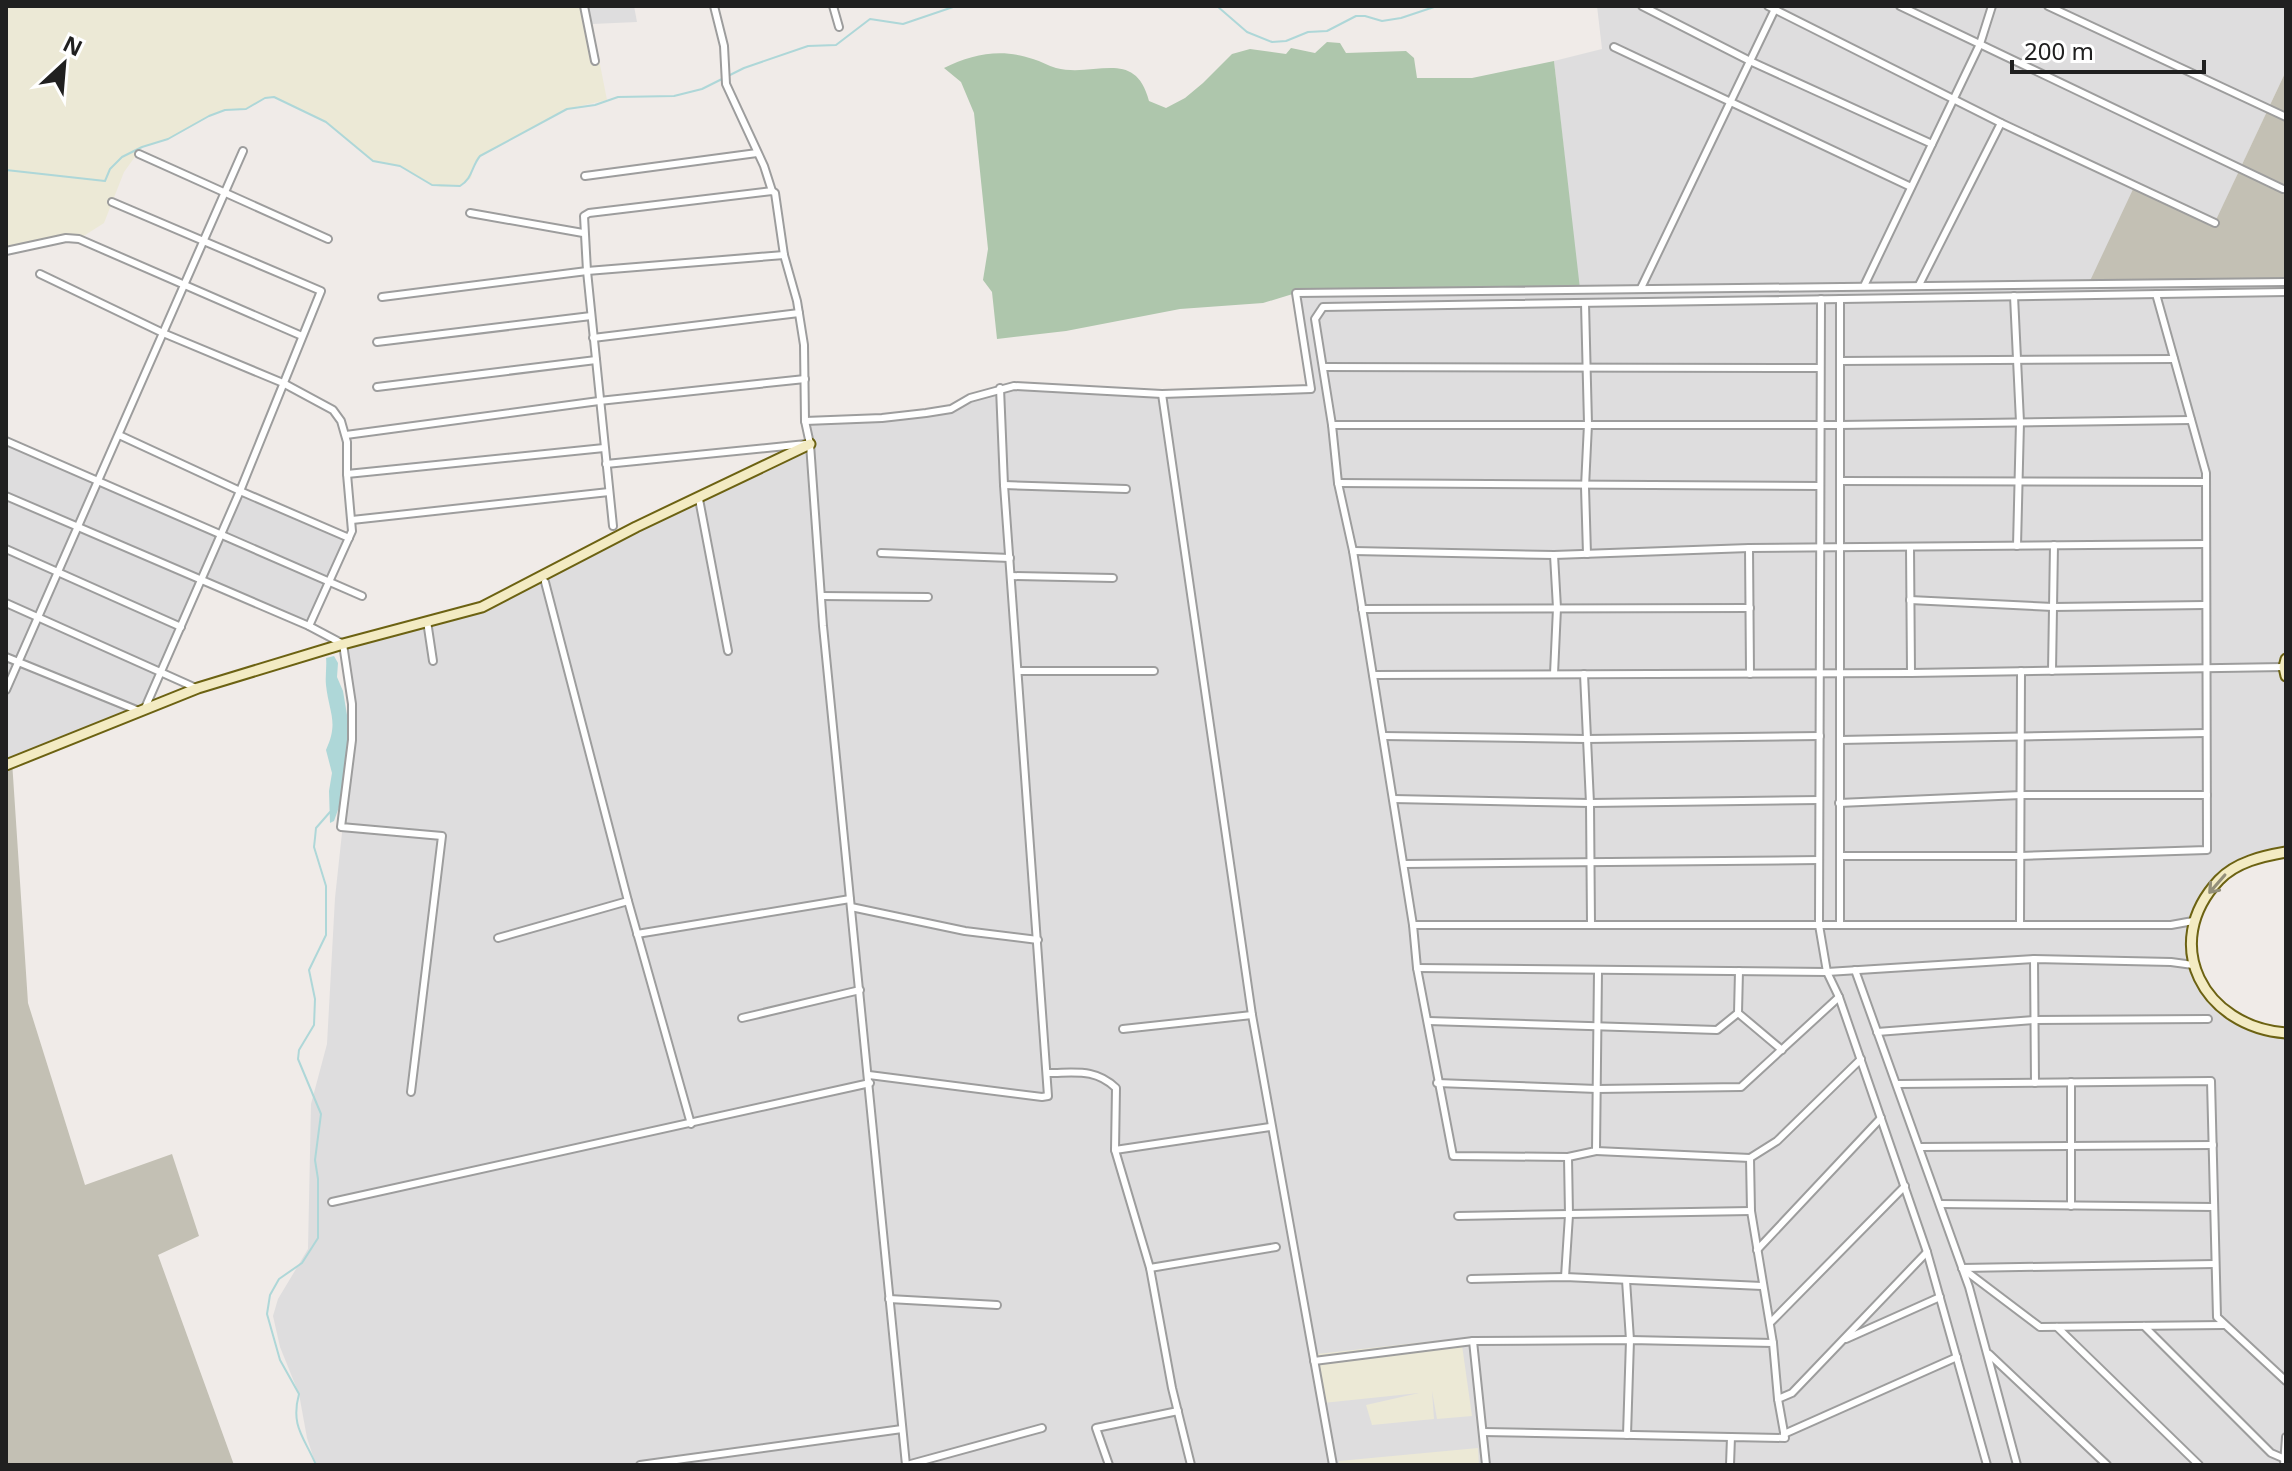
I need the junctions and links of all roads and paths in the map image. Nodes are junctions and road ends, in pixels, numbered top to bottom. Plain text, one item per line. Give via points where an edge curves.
1 (584, 6) edge
2 (714, 6) edge
3 (833, 6) edge
4 (1642, 6) edge
5 (1900, 6) edge
6 (1992, 6) edge
7 (2048, 6) edge
8 (1772, 8) edge
9 (839, 27) dead end
10 (1980, 44) junction
11 (1614, 47) dead end
12 (595, 61) dead end
13 (1752, 62) junction
14 (1954, 98) junction
15 (1731, 101) junction
16 (2286, 117) edge
17 (2001, 123) junction
18 (1932, 144) junction
19 (243, 151) dead end
20 (757, 153) junction
21 (139, 154) dead end
22 (585, 176) dead end
23 (1911, 187) junction
24 (2283, 189) dead end
25 (772, 191) junction
26 (224, 194) junction
27 (112, 202) dead end
28 (470, 213) dead end
29 (2215, 223) dead end
30 (583, 233) junction
31 (328, 239) dead end
32 (204, 240) junction
33 (6, 251) edge
34 (784, 255) junction
35 (587, 271) junction
36 (40, 274) dead end
37 (2286, 282) edge
38 (1919, 285) junction
39 (185, 286) junction
40 (1864, 286) junction
41 (1641, 288) junction
42 (2286, 292) edge
43 (2156, 294) junction
44 (2014, 296) junction
45 (382, 297) dead end
46 (1821, 299) junction
47 (1840, 299) junction
48 (1585, 303) junction
49 (799, 313) junction
50 (591, 316) junction
51 (163, 333) junction
52 (302, 336) junction
53 (593, 338) junction
54 (377, 342) dead end
55 (2174, 359) junction
56 (596, 360) junction
57 (2015, 360) junction
58 (1840, 361) junction
59 (1323, 367) junction
60 (1587, 367) junction
61 (1820, 368) junction
62 (805, 379) junction
63 (283, 383) junction
64 (377, 387) dead end
65 (1000, 388) junction
66 (1162, 394) junction
67 (599, 401) junction
68 (2191, 420) junction
69 (805, 421) junction
70 (2020, 422) junction
71 (1820, 423) junction
72 (1588, 424) junction
73 (1332, 425) junction
74 (1840, 425) junction
75 (119, 435) junction
76 (346, 435) junction
77 (6, 441) edge
78 (810, 444) junction
79 (604, 448) junction
80 (606, 464) junction
81 (347, 474) junction
82 (1840, 481) junction
83 (2018, 481) junction
84 (98, 482) junction
85 (2206, 482) junction
86 (1338, 483) junction
87 (1004, 485) junction
88 (1820, 486) junction
89 (1585, 487) junction
90 (1126, 489) dead end
91 (240, 491) junction
92 (609, 492) junction
93 (6, 496) edge
94 (699, 499) junction
95 (352, 520) junction
96 (613, 526) dead end
97 (78, 527) junction
98 (221, 535) junction
99 (349, 538) junction
100 (2206, 544) junction
101 (2054, 545) junction
102 (2017, 546) junction
103 (1820, 547) junction
104 (1910, 547) junction
105 (1749, 548) junction
106 (1840, 548) junction
107 (6, 549) edge
108 (1353, 551) junction
109 (881, 553) dead end
110 (1587, 554) junction
111 (1554, 555) junction
112 (1010, 558) junction
113 (58, 572) junction
114 (1011, 576) junction
115 (1113, 578) dead end
116 (202, 579) junction
117 (328, 581) junction
118 (545, 582) dead end
119 (362, 596) dead end
120 (821, 596) junction
121 (928, 597) dead end
122 (1910, 600) junction
123 (6, 603) edge
124 (2205, 605) junction
125 (2053, 607) junction
126 (1557, 608) junction
127 (1750, 608) junction
128 (1362, 609) junction
129 (38, 617) junction
130 (427, 621) junction
131 (309, 626) junction
132 (181, 627) junction
133 (343, 644) junction
134 (728, 651) dead end
135 (6, 657) edge
136 (433, 661) dead end
137 (18, 663) junction
138 (2285, 667) edge
139 (2205, 668) junction
140 (1019, 671) junction
141 (1154, 671) dead end
142 (2021, 671) junction
143 (2052, 671) junction
144 (161, 672) junction
145 (1840, 673) junction
146 (1911, 673) junction
147 (1554, 674) junction
148 (1584, 674) junction
149 (1750, 674) junction
150 (1820, 674) junction
151 (1373, 675) junction
152 (198, 688) junction
153 (6, 690) edge
154 (142, 710) junction
155 (2206, 733) junction
156 (1383, 736) junction
157 (1820, 736) junction
158 (2021, 736) junction
159 (1586, 739) junction
160 (1840, 740) junction
161 (6, 765) edge
162 (2021, 795) junction
163 (2207, 795) junction
164 (1393, 799) junction
165 (1819, 800) junction
166 (1590, 803) junction
167 (1839, 803) junction
168 (2286, 852) edge
169 (1840, 856) junction
170 (2020, 856) junction
171 (1819, 860) junction
172 (1589, 861) junction
173 (1404, 864) junction
174 (628, 901) junction
175 (850, 903) junction
176 (2193, 921) junction
177 (1413, 925) junction
178 (1591, 925) junction
179 (1819, 925) junction
180 (1840, 925) junction
181 (2020, 925) junction
182 (637, 934) junction
183 (498, 938) dead end
184 (1038, 940) junction
185 (2034, 959) junction
186 (2193, 965) junction
187 (1417, 968) junction
188 (1855, 970) junction
189 (1598, 971) junction
190 (1739, 971) junction
191 (1827, 972) junction
192 (860, 990) junction
193 (1839, 997) junction
194 (1738, 1013) junction
195 (1252, 1015) junction
196 (742, 1018) dead end
197 (2208, 1019) dead end
198 (2034, 1020) junction
199 (1428, 1021) junction
200 (1598, 1028) junction
201 (1123, 1029) dead end
202 (1877, 1032) junction
203 (2286, 1033) edge
204 (1782, 1050) junction
205 (1861, 1059) junction
206 (1048, 1073) junction
207 (870, 1079) junction
208 (2071, 1082) junction
209 (1437, 1083) junction
210 (2035, 1083) junction
211 (1898, 1084) junction
212 (1597, 1089) junction
213 (411, 1092) dead end
214 (1881, 1118) junction
215 (691, 1124) junction
216 (1270, 1127) junction
217 (2213, 1145) junction
218 (2072, 1146) junction
219 (1920, 1147) junction
220 (1115, 1150) junction
221 (1596, 1151) junction
222 (1568, 1157) junction
223 (1750, 1158) junction
224 (1905, 1186) junction
225 (332, 1202) dead end
226 (1940, 1204) junction
227 (2071, 1206) junction
228 (2214, 1207) junction
229 (1751, 1211) junction
230 (1569, 1215) junction
231 (1458, 1216) dead end
232 (1276, 1247) dead end
233 (1757, 1250) junction
234 (1927, 1252) junction
235 (2215, 1264) junction
236 (1150, 1268) junction
237 (1962, 1268) junction
238 (1565, 1277) junction
239 (1471, 1279) dead end
240 (1626, 1280) junction
241 (1762, 1286) junction
242 (1940, 1297) junction
243 (889, 1299) junction
244 (997, 1305) dead end
245 (1771, 1322) junction
246 (2224, 1325) junction
247 (2144, 1326) junction
248 (2057, 1327) junction
249 (1630, 1340) junction
250 (1843, 1340) junction
251 (1473, 1341) junction
252 (1773, 1343) junction
253 (1987, 1351) junction
254 (1957, 1357) junction
255 (1314, 1361) junction
256 (2286, 1381) edge
257 (1778, 1399) junction
258 (1178, 1411) junction
259 (1042, 1428) dead end
260 (902, 1429) junction
261 (1483, 1432) junction
262 (1784, 1434) junction
263 (1627, 1435) junction
264 (1731, 1437) junction
265 (2286, 1437) edge
266 (2284, 1462) edge
267 (640, 1465) edge
268 (907, 1465) edge
269 (1109, 1465) edge
270 (1191, 1465) edge
271 (1333, 1465) edge
272 (1486, 1465) edge
273 (1730, 1465) edge
274 (1987, 1465) edge
275 (2017, 1465) edge
276 (2107, 1465) edge
277 (2199, 1465) edge

1 - 12 street
2 - 20 street via 726,84
3 - 9 street
4 - 13 street
5 - 10 street
6 - 10 street
7 - 16 street
8 - 13 street
8 - 14 street
10 - 14 street
10 - 24 street
11 - 15 street
13 - 15 street
13 - 18 street
14 - 17 street
14 - 18 street
15 - 23 street
15 - 41 street
17 - 29 street
17 - 38 street
18 - 23 street
19 - 26 street
20 - 22 street
20 - 25 street
21 - 26 street
23 - 40 street
25 - 30 street via 589,213
25 - 34 street
26 - 31 street
26 - 32 street
27 - 32 street
28 - 30 street
30 - 35 street
32 - 39 street
32 - 52 street via 321,291
33 - 39 street via 79,239
34 - 35 street
34 - 49 street
35 - 45 street
35 - 50 street
36 - 51 street
37 - 38 street
38 - 40 street
39 - 51 street
39 - 52 street
40 - 41 street
41 - 66 street via 1296,293 1311,389
42 - 43 street
43 - 44 street
43 - 55 street
44 - 47 street
44 - 57 street
46 - 47 street
46 - 48 street
46 - 61 street
47 - 58 street
48 - 59 street via 1323,307 1315,319
48 - 60 street
49 - 53 street
49 - 62 street
50 - 53 street
50 - 54 street
51 - 63 street
51 - 75 street
52 - 63 street
53 - 56 street
55 - 57 street
55 - 68 street
56 - 64 street
56 - 67 street
57 - 58 street
57 - 70 street
58 - 74 street
59 - 60 street
59 - 73 street
60 - 61 street
60 - 72 street
61 - 71 street
62 - 67 street
62 - 69 street
63 - 76 street via 333,410
63 - 91 street
65 - 66 street
65 - 69 street via 951,409
65 - 87 street
66 - 195 street
67 - 76 street
67 - 79 street
68 - 70 street
68 - 85 street
69 - 78 street
70 - 74 street
70 - 83 street
71 - 72 street
71 - 74 street
71 - 88 street
72 - 73 street
72 - 89 street
73 - 86 street
74 - 82 street
75 - 84 street
75 - 91 street
76 - 81 street
77 - 84 street
78 - 80 street
78 - 94 street
78 - 120 street
79 - 80 street
79 - 81 street
80 - 92 street
81 - 95 street
82 - 83 street
82 - 106 street
83 - 85 street
83 - 102 street
84 - 97 street
84 - 98 street
85 - 100 street
86 - 89 street
86 - 108 street
87 - 90 street
87 - 112 street
88 - 89 street
88 - 103 street
89 - 110 street
91 - 98 street
91 - 99 street
92 - 95 street
92 - 96 street
93 - 97 street
94 - 130 street via 482,607
94 - 134 street
95 - 99 street
97 - 113 street
97 - 116 street
98 - 116 street
98 - 117 street
99 - 117 street
100 - 101 street
100 - 124 street
101 - 102 street
101 - 125 street
102 - 104 street
103 - 105 street
103 - 106 street
103 - 150 street
104 - 106 street
104 - 122 street
105 - 110 street
105 - 127 street
106 - 145 street
107 - 113 street
108 - 111 street
108 - 128 street
109 - 112 street
110 - 111 street
111 - 126 street
112 - 114 street
113 - 129 street
113 - 132 street
114 - 115 street
114 - 140 street
116 - 131 street
116 - 132 street
117 - 119 street
117 - 131 street
118 - 174 street
120 - 121 street
120 - 175 street
122 - 125 street
122 - 146 street
123 - 129 street
124 - 125 street
124 - 139 street
125 - 143 street
126 - 127 street
126 - 128 street
126 - 147 street
127 - 149 street
128 - 151 street
129 - 137 street
129 - 144 street
130 - 133 street
130 - 136 street
131 - 133 street
132 - 144 street
133 - 152 street
133 - 213 street via 352,740 341,827 442,836
135 - 137 street
137 - 153 street
137 - 154 street
138 - 139 street
139 - 143 street
139 - 155 street
140 - 141 street
140 - 184 street
142 - 143 street
142 - 146 street
142 - 158 street
144 - 152 street
144 - 154 street
145 - 146 street
145 - 150 street
145 - 160 street
147 - 148 street
147 - 151 street
148 - 149 street
148 - 159 street
149 - 150 street
150 - 157 street
151 - 156 street
152 - 154 street
154 - 161 street
155 - 158 street
155 - 163 street
156 - 159 street
156 - 164 street
157 - 159 street
157 - 165 street
158 - 160 street
158 - 162 street
159 - 166 street
160 - 167 street
162 - 163 street
162 - 167 street
162 - 170 street
163 - 170 street via 2207,850
164 - 166 street
164 - 173 street
165 - 166 street
165 - 171 street
166 - 172 street
167 - 169 street
168 -> 176 street via 2236,867 2220,878
169 - 170 street
169 - 180 street
170 - 181 street
171 - 172 street
171 - 179 street
172 - 173 street
172 - 178 street
173 - 177 street
174 - 182 street
174 - 183 street
175 - 182 street
175 - 184 street via 965,931
175 - 192 street
176 - 181 street
176 - 186 street
177 - 178 street
177 - 187 street
178 - 179 street
179 - 180 street
179 - 191 street
180 - 181 street
182 - 215 street
184 - 206 street
185 - 186 street
185 - 188 street
185 - 198 street
186 - 203 street via 2214,999 2236,1018
187 - 189 street
187 - 199 street
188 - 191 street
188 - 202 street
189 - 190 street
189 - 200 street
190 - 191 street
190 - 194 street
191 - 193 street
192 - 196 street
192 - 207 street
193 - 204 street
193 - 205 street
194 - 200 street via 1717,1030
194 - 204 street
195 - 201 street
195 - 216 street
197 - 198 street
198 - 202 street
198 - 210 street
199 - 200 street
199 - 209 street
200 - 212 street
202 - 211 street
204 - 212 street via 1741,1087
205 - 214 street
205 - 223 street via 1777,1141
206 - 207 street via 1048,1096 1042,1097
206 - 220 street via 1103,1076 1116,1088
207 - 215 street
207 - 243 street
208 - 210 street
208 - 217 street via 2211,1081
208 - 218 street
209 - 212 street
209 - 222 street via 1453,1156
210 - 211 street
211 - 219 street
212 - 221 street
214 - 224 street
214 - 233 street
215 - 225 street
216 - 220 street
216 - 255 street
217 - 218 street
217 - 228 street
218 - 219 street
218 - 227 street
219 - 226 street
220 - 236 street
221 - 222 street
221 - 223 street
222 - 230 street
223 - 229 street
224 - 234 street
224 - 245 street
226 - 227 street
226 - 237 street
227 - 228 street
228 - 235 street
229 - 230 street
229 - 233 street
230 - 231 street
230 - 238 street
232 - 236 street
233 - 241 street
234 - 242 street
234 - 250 street
235 - 237 street
235 - 246 street via 2217,1317
236 - 258 street
237 - 248 street via 2040,1327
237 - 253 street
238 - 239 street
238 - 240 street
240 - 241 street
240 - 249 street
241 - 245 street
242 - 250 street
242 - 254 street
243 - 244 street
243 - 260 street
245 - 252 street
246 - 247 street
246 - 256 street
247 - 248 street
247 - 266 street
248 - 277 street
249 - 251 street
249 - 252 street
249 - 263 street
250 - 257 street via 1792,1393
251 - 255 street
251 - 261 street
252 - 257 street
253 - 275 street
253 - 276 street
254 - 262 street
254 - 274 street
255 - 271 street
257 - 262 street
258 - 269 street via 1096,1428
258 - 270 street
259 - 268 street
260 - 267 street
260 - 268 street
261 - 263 street
261 - 272 street
262 - 264 street via 1785,1438
263 - 264 street
264 - 273 street
265 - 266 street

